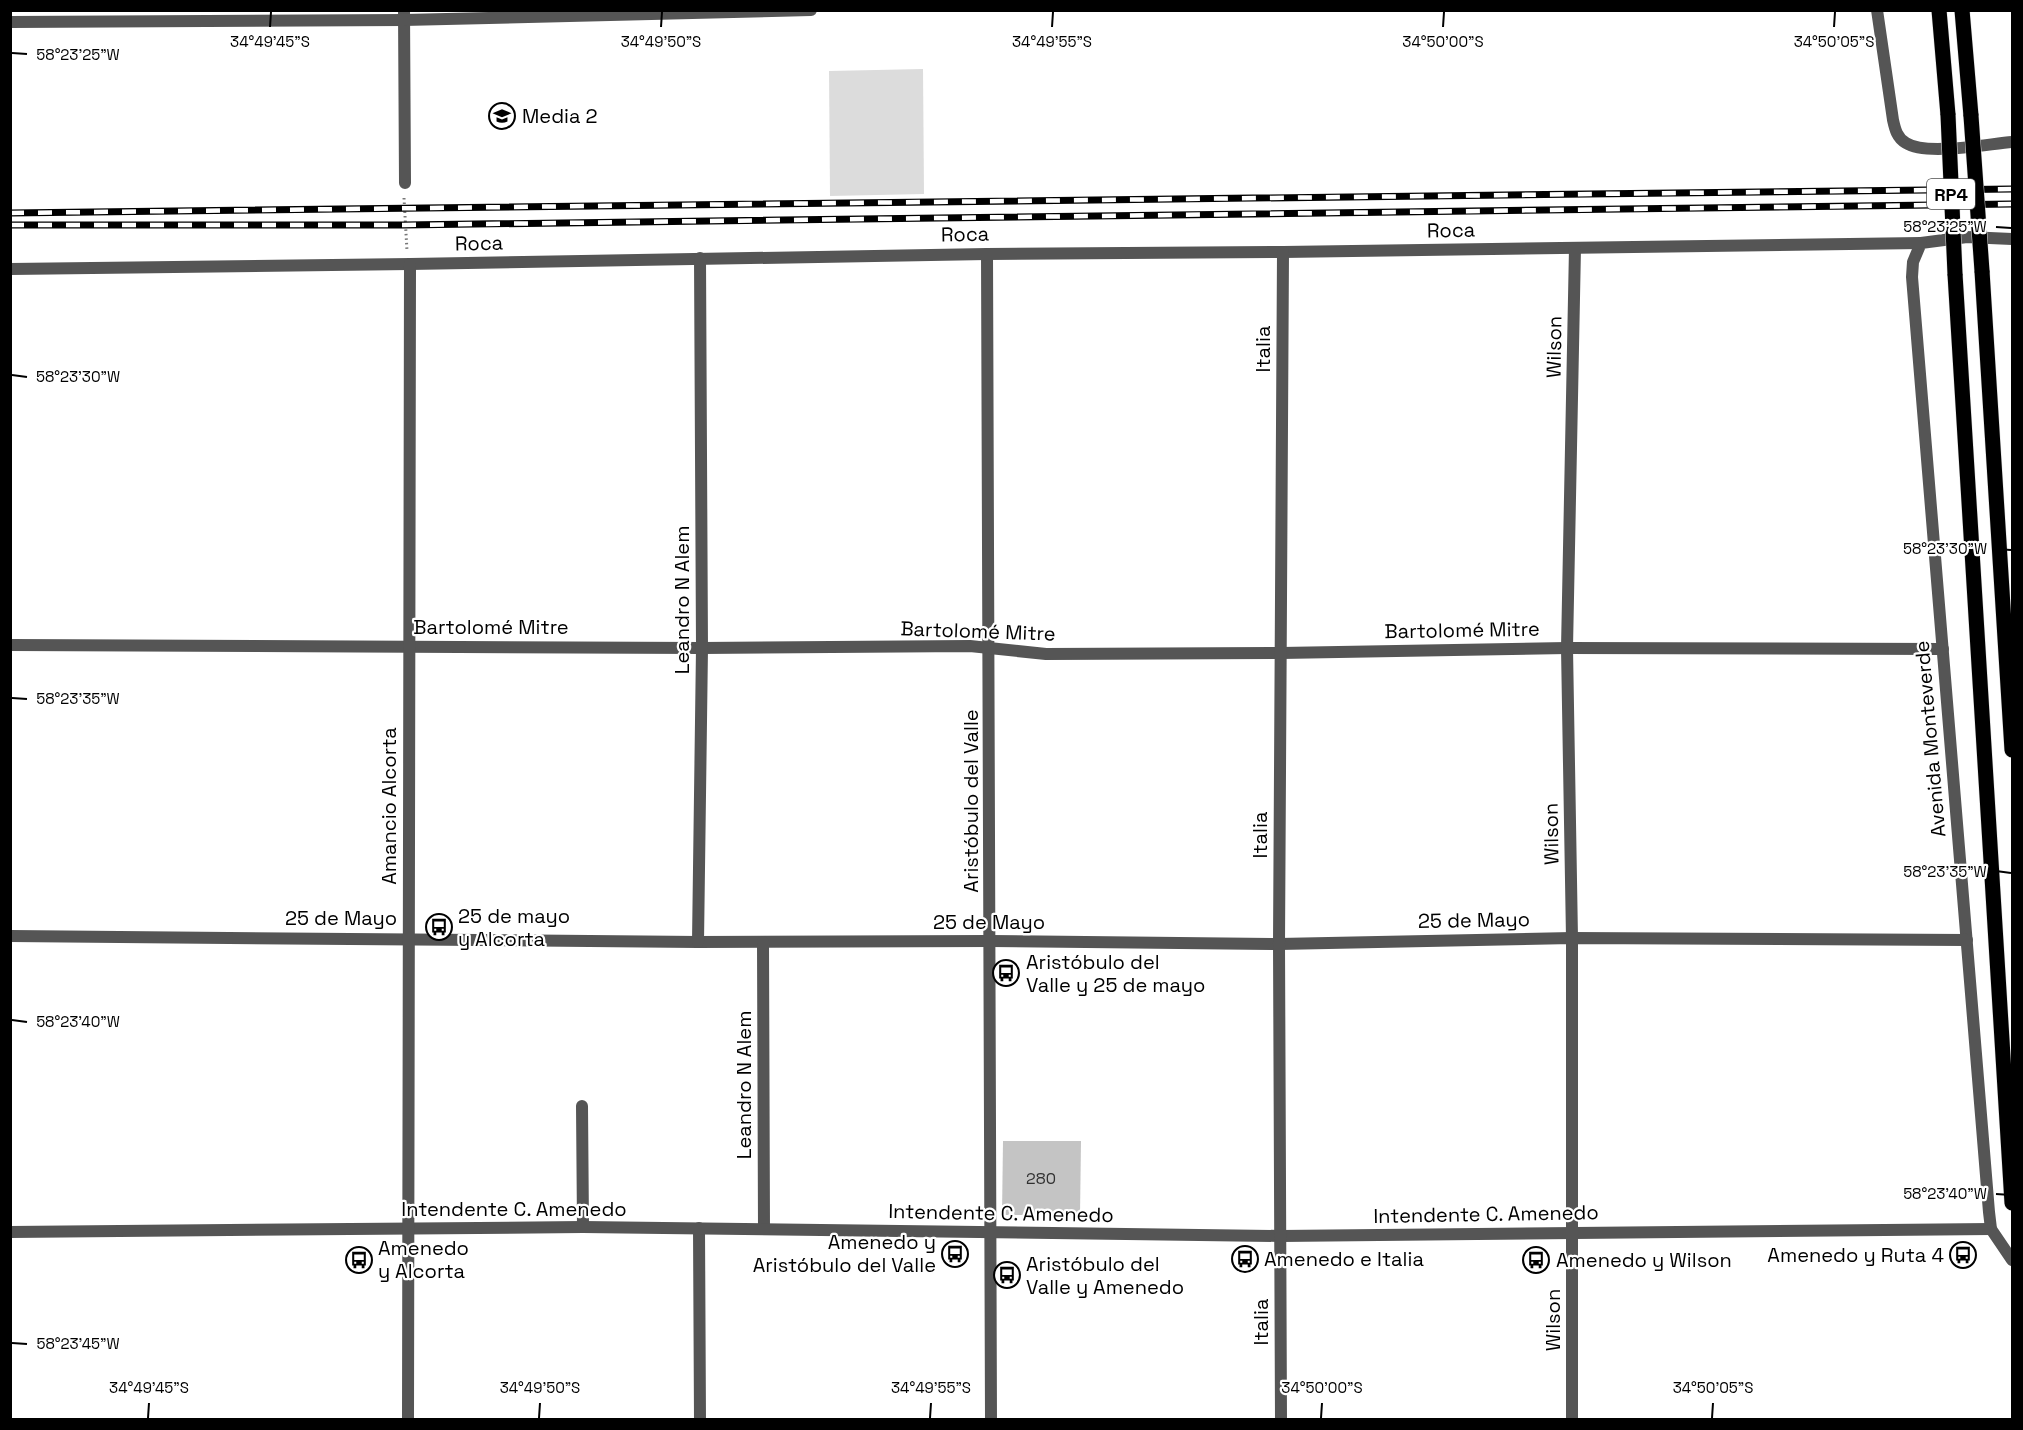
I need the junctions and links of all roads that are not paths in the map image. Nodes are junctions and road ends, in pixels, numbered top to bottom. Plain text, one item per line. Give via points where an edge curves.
1 (811, 10) edge
2 (1877, 10) edge
3 (1939, 10) edge
4 (1962, 10) edge
5 (701, 11) edge
6 (404, 15) edge
7 (10, 22) edge
8 (2013, 142) edge
9 (404, 188) road end
10 (2013, 239) edge
11 (1920, 243) junction
12 (1575, 248) junction
13 (1283, 252) junction
14 (987, 254) junction
15 (700, 258) junction
16 (410, 264) junction
17 (10, 269) edge
18 (10, 645) edge
19 (408, 646) junction
20 (702, 648) junction
21 (990, 648) junction
22 (1567, 648) junction
23 (1943, 650) junction
24 (1281, 653) junction
25 (2013, 750) edge
26 (10, 936) edge
27 (408, 938) junction
28 (1572, 938) junction
29 (1967, 940) junction
30 (991, 941) junction
31 (698, 942) junction
32 (764, 942) junction
33 (1279, 944) junction
34 (582, 1106) dead end
35 (2013, 1203) edge
36 (583, 1227) junction
37 (699, 1228) junction
38 (409, 1229) junction
39 (764, 1229) junction
40 (1991, 1230) junction
41 (10, 1232) edge
42 (991, 1232) junction
43 (1573, 1232) junction
44 (1281, 1236) junction
45 (2013, 1260) edge
46 (408, 1419) edge
47 (700, 1419) edge
48 (992, 1419) edge
49 (1281, 1419) edge
50 (1572, 1419) edge

1 - 5 street
2 - 8 street via 1893,120 1904,142 1917,149
3 - 35 main road, RP4, bridge
4 - 25 main road, RP4, bridge
5 - 6 street
6 - 7 street
6 - 9 street
10 - 11 street via 1967,237
11 - 12 street, Roca
11 - 23 street, Avenida Monteverde via 1912,277
12 - 13 street, Roca
12 - 22 street, Wilson
13 - 14 street, Roca
13 - 24 street, Italia
14 - 15 street, Roca
14 - 21 street, Aristóbulo del Valle
15 - 16 street, Roca
15 - 20 street, Leandro N Alem
16 - 17 street, Roca
16 - 19 street, Amancio Alcorta
18 - 19 street, Bartolomé Mitre
19 - 20 street, Bartolomé Mitre
19 - 27 street, Amancio Alcorta
20 - 21 street, Bartolomé Mitre
20 - 31 street, Leandro N Alem
21 - 24 street, Bartolomé Mitre via 1046,654
21 - 30 street, Aristóbulo del Valle
22 - 23 street, Bartolomé Mitre
22 - 24 street, Bartolomé Mitre
22 - 28 street, Wilson
23 - 29 street, Avenida Monteverde
24 - 33 street, Italia
26 - 27 street, 25 de Mayo
27 - 31 street, 25 de Mayo
27 - 38 street, Amancio Alcorta
28 - 29 street, 25 de Mayo
28 - 33 street, 25 de Mayo
28 - 43 street, Wilson
29 - 40 street, Avenida Monteverde
30 - 32 street, 25 de Mayo
30 - 33 street, 25 de Mayo
30 - 42 street, Aristóbulo del Valle
31 - 32 street, 25 de Mayo
32 - 39 street, Leandro N Alem
33 - 44 street, Italia
34 - 36 street
36 - 37 street, Intendente C. Amenedo
36 - 38 street, Intendente C. Amenedo
37 - 39 street, Intendente C. Amenedo
37 - 47 street
38 - 41 street, Intendente C. Amenedo
38 - 46 street, Amancio Alcorta
39 - 42 street, Intendente C. Amenedo
40 - 43 street, Intendente C. Amenedo
40 - 45 street
42 - 44 street, Intendente C. Amenedo
42 - 48 street, Aristóbulo del Valle
43 - 44 street, Intendente C. Amenedo
43 - 50 street, Wilson
44 - 49 street, Italia

